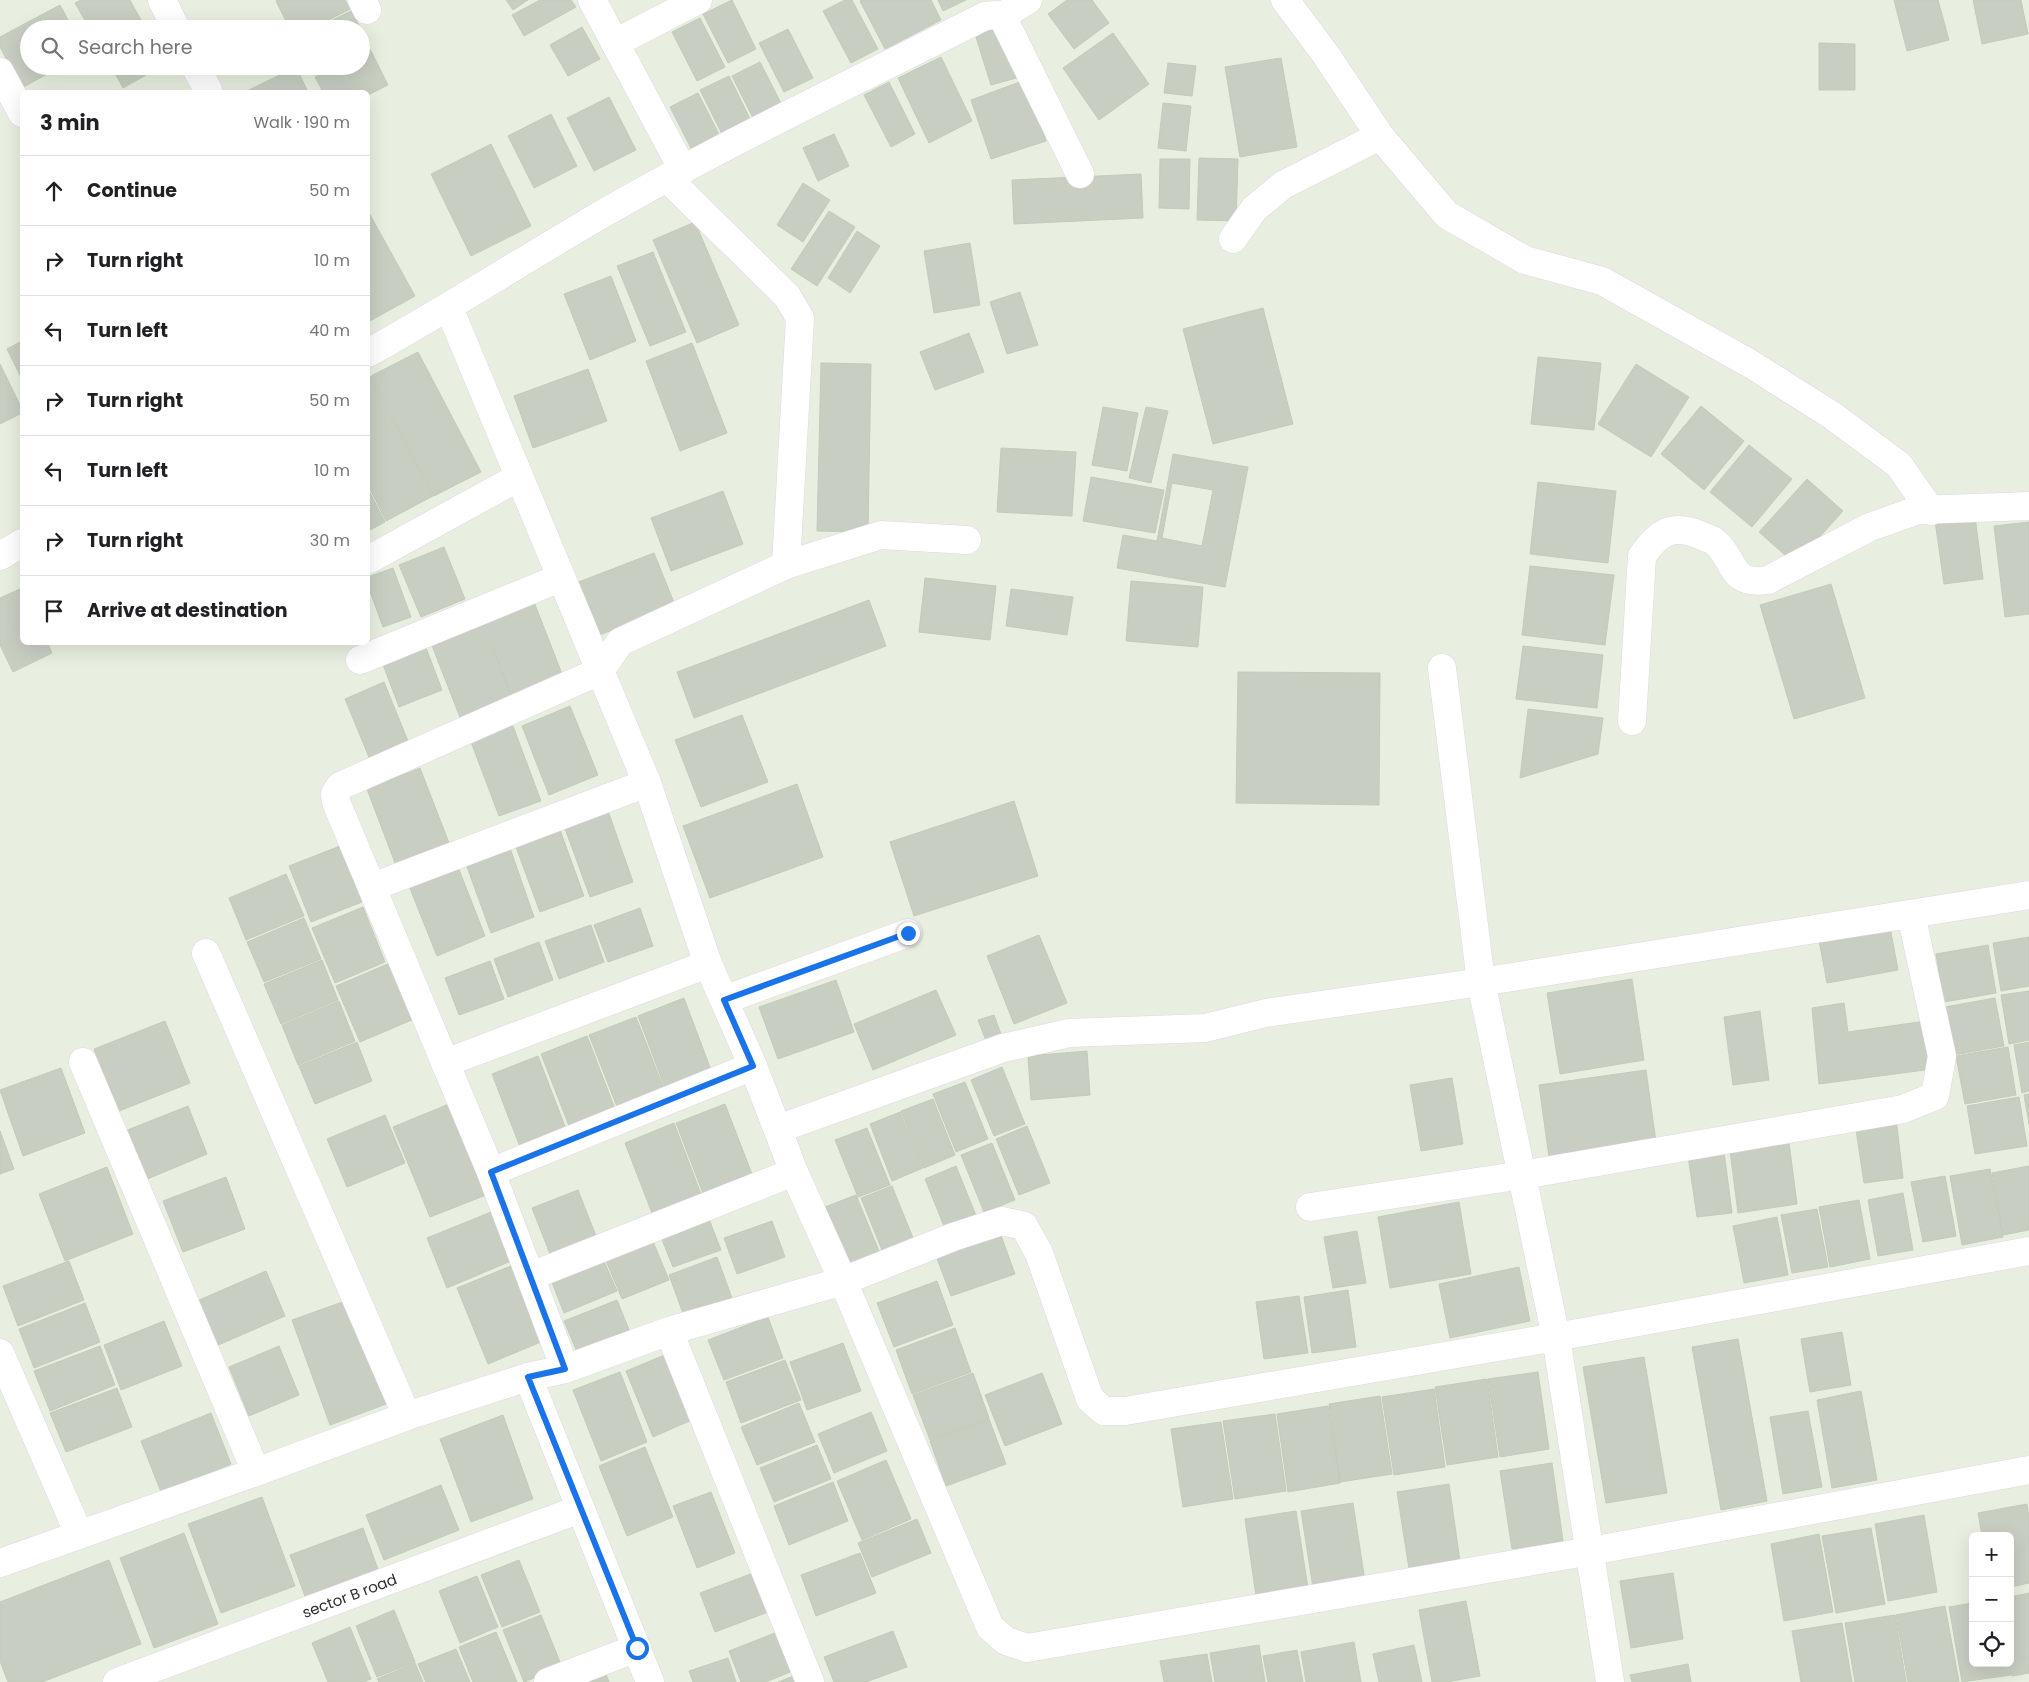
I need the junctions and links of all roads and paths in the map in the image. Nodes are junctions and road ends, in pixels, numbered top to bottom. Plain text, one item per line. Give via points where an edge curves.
1 (162, 0) edge
2 (592, 0) edge
3 (698, 0) edge
4 (1028, 0) edge
5 (1279, 2) edge
6 (1001, 17) junction
7 (172, 20) edge
8 (615, 43) junction
9 (0, 72) edge
10 (200, 75) edge
11 (208, 90) dead end
12 (20, 109) edge
13 (1380, 136) junction
14 (675, 174) junction
15 (1080, 174) dead end
16 (1233, 239) dead end
17 (450, 308) junction
18 (370, 352) edge
19 (519, 477) junction
20 (2029, 506) edge
21 (1931, 511) junction
22 (967, 540) dead end
23 (20, 544) edge
24 (0, 556) edge
25 (370, 559) edge
26 (786, 565) junction
27 (560, 578) junction
28 (360, 660) dead end
29 (1442, 668) dead end
30 (600, 671) junction
31 (1632, 721) dead end
32 (647, 783) junction
33 (372, 887) junction
34 (2029, 895) edge
35 (1911, 914) junction
36 (908, 933) dead end
37 (206, 953) dead end
38 (708, 964) junction
39 (1481, 982) junction
40 (724, 1000) junction
41 (82, 1062) dead end
42 (445, 1063) junction
43 (753, 1066) junction
44 (778, 1129) junction
45 (491, 1172) junction
46 (794, 1172) junction
47 (1523, 1174) junction
48 (1310, 1207) dead end
49 (2029, 1251) edge
50 (531, 1276) junction
51 (843, 1281) junction
52 (669, 1331) junction
53 (1556, 1337) junction
54 (0, 1353) edge
55 (565, 1369) junction
56 (528, 1377) junction
57 (407, 1416) junction
58 (2029, 1470) edge
59 (256, 1472) junction
60 (580, 1509) junction
61 (79, 1534) junction
62 (1591, 1550) junction
63 (0, 1563) edge
64 (637, 1648) junction
65 (117, 1682) edge
66 (548, 1682) edge
67 (650, 1682) edge
68 (810, 1682) edge
69 (1610, 1682) edge

1 - 7 street
2 - 8 street
3 - 8 street
4 - 6 street
5 - 13 street via 1326,55
6 - 14 street via 985,16
6 - 15 street
8 - 14 street
9 - 12 street
10 - 11 street
13 - 16 street via 1283,185 1254,209
13 - 21 street via 1447,215 1525,260 1602,281 1749,363 1830,414 1899,466
14 - 17 street via 592,220
14 - 26 street via 787,296 800,318
17 - 18 street
17 - 19 street
19 - 25 street
19 - 27 street
20 - 21 street
21 - 31 street via 1918,510 1870,527 1768,580 1753,582 1739,575 1714,541 1686,530 1664,533 1653,540 1642,556
22 - 26 street via 881,535
23 - 24 street
26 - 30 street via 620,642
27 - 28 street
27 - 30 street
29 - 39 street
30 - 32 street
30 - 33 street via 340,786 335,794 336,802
32 - 33 street
32 - 38 street
33 - 42 street
34 - 35 street
35 - 39 street
35 - 47 street via 1942,1056 1935,1096 1903,1109
36 - 40 street
37 - 57 street
38 - 40 street
38 - 42 street
39 - 44 street via 1266,1014 1205,1028 1069,1033 1043,1038 1003,1048
39 - 47 street
40 - 43 street
41 - 59 street
42 - 45 street
43 - 44 street
43 - 45 street
44 - 46 street
45 - 50 street
46 - 50 street
46 - 51 street
47 - 48 street
47 - 53 street
49 - 53 street
50 - 55 street
51 - 52 street
51 - 53 street via 1002,1221 1024,1226 1039,1253 1090,1399 1104,1411 1124,1411
51 - 62 street via 990,1627 1006,1641 1027,1648
52 - 55 street
52 - 68 street
53 - 62 street
54 - 61 street
55 - 56 street
56 - 57 street
56 - 60 street
57 - 59 street
58 - 62 street
59 - 61 street
60 - 64 street
60 - 65 street, sector B road
61 - 63 street
62 - 69 street
64 - 66 street
64 - 67 street

